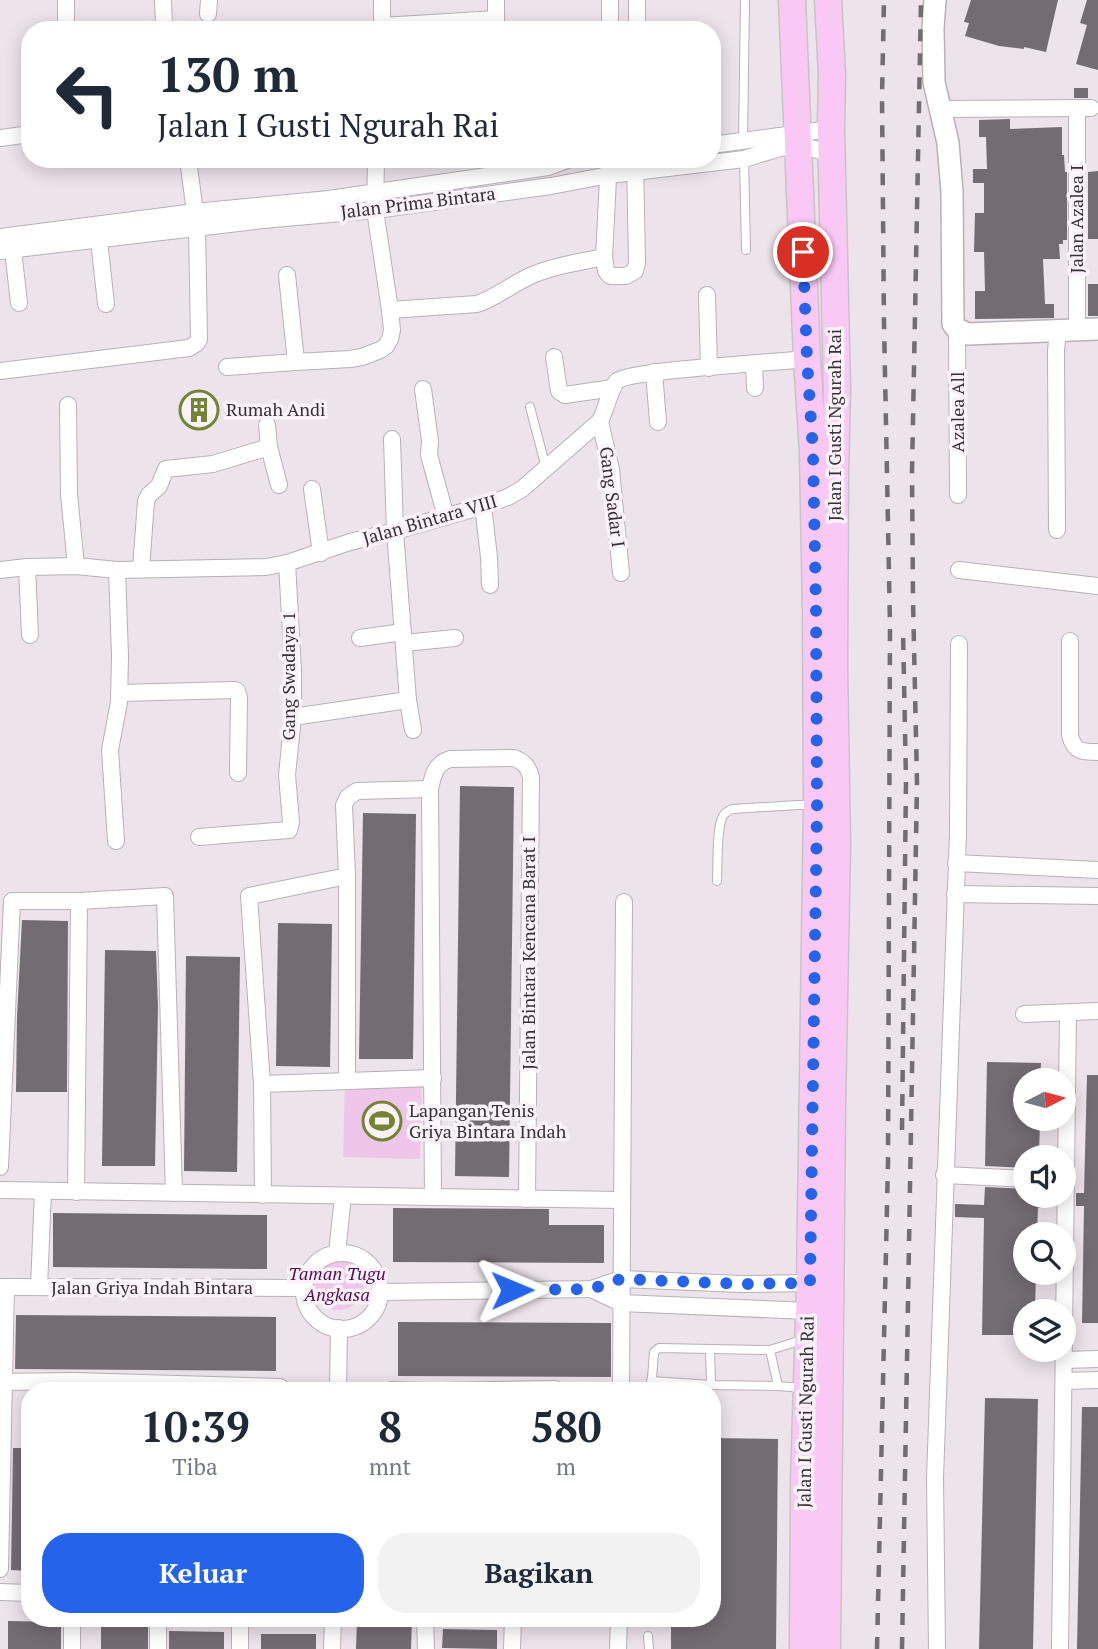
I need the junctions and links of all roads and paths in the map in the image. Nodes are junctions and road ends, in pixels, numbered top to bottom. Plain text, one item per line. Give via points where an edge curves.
1 (66, 0) edge
2 (163, 0) edge
3 (382, 0) edge
4 (496, 0) edge
5 (610, 0) edge
6 (637, 0) edge
7 (745, 0) edge
8 (792, 0) edge
9 (828, 0) edge
10 (935, 0) edge
11 (66, 21) edge
12 (164, 21) edge
13 (382, 21) edge
14 (496, 21) edge
15 (610, 21) edge
16 (637, 21) edge
17 (939, 109) junction
18 (21, 135) edge
19 (0, 138) edge
20 (799, 140) junction
21 (743, 141) junction
22 (832, 142) junction
23 (721, 144) edge
24 (744, 159) junction
25 (721, 160) edge
26 (189, 168) edge
27 (376, 168) edge
28 (541, 168) edge
29 (606, 168) edge
30 (609, 168) edge
31 (635, 168) edge
32 (375, 192) junction
33 (375, 210) junction
34 (196, 220) junction
35 (0, 237) edge
36 (99, 240) junction
37 (6, 250) edge
38 (746, 250) dead end
39 (604, 257) junction
40 (287, 275) dead end
41 (707, 295) dead end
42 (19, 303) dead end
43 (106, 304) dead end
44 (390, 310) junction
45 (957, 329) junction
46 (1078, 331) edge
47 (554, 357) dead end
48 (807, 359) junction
49 (296, 362) junction
50 (754, 364) junction
51 (227, 367) dead end
52 (709, 368) junction
53 (0, 371) edge
54 (654, 372) junction
55 (423, 388) dead end
56 (613, 388) junction
57 (755, 388) dead end
58 (68, 405) dead end
59 (530, 407) dead end
60 (600, 421) junction
61 (658, 422) dead end
62 (267, 425) dead end
63 (392, 439) dead end
64 (269, 447) junction
65 (546, 468) junction
66 (279, 485) dead end
67 (312, 489) dead end
68 (958, 495) dead end
69 (483, 506) junction
70 (446, 517) junction
71 (1057, 530) dead end
72 (395, 531) junction
73 (321, 553) junction
74 (287, 563) junction
75 (76, 566) junction
76 (27, 567) junction
77 (141, 569) junction
78 (0, 570) edge
79 (117, 570) junction
80 (959, 570) dead end
81 (621, 573) dead end
82 (490, 585) dead end
83 (1098, 586) edge
84 (30, 635) dead end
85 (403, 637) junction
86 (360, 638) dead end
87 (455, 638) dead end
88 (1070, 641) dead end
89 (959, 644) dead end
90 (119, 693) junction
91 (408, 700) junction
92 (293, 717) junction
93 (413, 730) dead end
94 (1098, 752) edge
95 (238, 773) dead end
96 (430, 789) junction
97 (817, 806) junction
98 (199, 837) dead end
99 (116, 841) dead end
100 (956, 863) junction
101 (1098, 870) edge
102 (347, 876) junction
103 (717, 881) dead end
104 (955, 894) junction
105 (1098, 896) edge
106 (79, 901) junction
107 (624, 902) dead end
108 (1098, 1012) edge
109 (1068, 1013) junction
110 (1024, 1014) dead end
111 (433, 1078) junction
112 (347, 1081) junction
113 (262, 1084) junction
114 (822, 1104) junction
115 (1066, 1145) edge
116 (0, 1167) edge
117 (944, 1175) junction
118 (1013, 1178) edge
119 (0, 1190) edge
120 (43, 1191) junction
121 (76, 1192) junction
122 (174, 1193) junction
123 (263, 1195) junction
124 (342, 1196) junction
125 (433, 1197) junction
126 (527, 1199) junction
127 (621, 1200) junction
128 (1065, 1208) edge
129 (337, 1253) junction
130 (621, 1279) junction
131 (810, 1283) junction
132 (742, 1284) junction
133 (3, 1287) edge
134 (39, 1287) junction
135 (304, 1288) junction
136 (591, 1289) junction
137 (380, 1292) junction
138 (1064, 1299) edge
139 (621, 1303) junction
140 (742, 1308) junction
141 (808, 1311) junction
142 (339, 1328) junction
143 (808, 1339) junction
144 (710, 1350) junction
145 (770, 1350) junction
146 (1098, 1359) edge
147 (1076, 1360) edge
148 (1064, 1362) edge
149 (1098, 1380) edge
150 (651, 1381) joint
151 (1064, 1381) junction
152 (2, 1382) edge
153 (338, 1382) edge
154 (621, 1382) edge
155 (666, 1382) edge
156 (710, 1382) edge
157 (21, 1383) edge
158 (721, 1385) edge
159 (778, 1386) junction
160 (808, 1389) junction
161 (816, 1483) junction
162 (0, 1569) edge
163 (0, 1592) edge
164 (21, 1593) edge
165 (72, 1627) edge
166 (158, 1627) edge
167 (240, 1627) edge
168 (332, 1627) edge
169 (425, 1627) edge
170 (513, 1627) edge
171 (619, 1627) edge
172 (648, 1636) dead end
173 (72, 1649) edge
174 (158, 1649) edge
175 (240, 1649) edge
176 (332, 1649) edge
177 (426, 1649) edge
178 (512, 1649) edge
179 (618, 1649) edge
180 (649, 1649) edge
181 (803, 1649) edge
182 (827, 1649) edge
183 (937, 1649) edge
184 (1060, 1649) edge

1 - 11 street
2 - 12 street
3 - 13 street
4 - 14 street
5 - 15 street
6 - 16 street
7 - 21 lane
8 - 20 main road, Jalan I Gusti Ngurah Rai
9 - 22 main road, Jalan I Gusti Ngurah Rai
10 - 17 street via 934,82
17 - 45 street via 951,171 953,324
17 - 46 street, Jalan Azalea I via 1084,108
18 - 19 street
20 - 21 street, Jalan Prima Bintara via 779,136
20 - 22 street, Jalan Prima Bintara
20 - 22 street, Jalan Prima Bintara
20 - 24 street, Jalan Prima Bintara
20 - 48 main road, Jalan I Gusti Ngurah Rai
21 - 23 street, Jalan Prima Bintara
21 - 24 lane
22 - 114 main road, Jalan I Gusti Ngurah Rai via 837,388 836,844
24 - 25 street, Jalan Prima Bintara
24 - 38 lane
26 - 34 street
27 - 32 street
28 - 32 street, Jalan Prima Bintara
29 - 33 street, Jalan Prima Bintara via 551,186
30 - 39 street
31 - 39 street via 635,271 610,276
32 - 33 street
32 - 34 street, Jalan Prima Bintara
33 - 34 street, Jalan Prima Bintara
33 - 44 street
34 - 35 street, Jalan Prima Bintara
34 - 36 street, Jalan Prima Bintara
34 - 53 street via 199,338 194,346
36 - 37 street, Jalan Prima Bintara
36 - 43 street
37 - 42 street
39 - 44 street via 537,273 477,304
40 - 49 street
41 - 52 street
44 - 49 street via 390,339 380,350 349,359
45 - 46 street via 968,334
45 - 68 street, Azalea All
46 - 71 street, Jalan Azalea I via 1056,351
47 - 56 street via 559,391 565,395
48 - 50 street
48 - 97 main road, Jalan I Gusti Ngurah Rai via 813,452
49 - 51 street
50 - 52 street
50 - 57 street
52 - 54 street
54 - 56 street via 622,378
54 - 61 street
55 - 70 street via 429,455
56 - 60 street, Jalan Bintara VIII
58 - 75 street
59 - 65 lane
60 - 65 street, Jalan Bintara VIII
60 - 81 street, Gang Sadar I via 611,470
62 - 64 street
63 - 72 street
64 - 66 street
64 - 77 street via 213,464 166,469 146,501
65 - 69 street, Jalan Bintara VIII via 522,489
67 - 73 street
69 - 70 street, Jalan Bintara VIII
69 - 82 street
70 - 72 street, Jalan Bintara VIII
72 - 73 street, Jalan Bintara VIII
72 - 85 street
73 - 74 street, Jalan Bintara VIII
74 - 77 street, Jalan Bintara VIII
74 - 92 street, Gang Swadaya 1
75 - 76 street, Jalan Bintara VIII
75 - 79 street, Jalan Bintara VIII
76 - 78 street, Jalan Bintara VIII
76 - 84 street
77 - 79 street, Jalan Bintara VIII
79 - 90 street
80 - 83 street
85 - 86 street
85 - 87 street
85 - 91 street
88 - 94 street via 1072,743 1077,749
89 - 100 street
90 - 95 street via 237,691
90 - 99 street via 110,750
91 - 92 street
91 - 93 street
92 - 98 street, Gang Swadaya 1 via 289,830
96 - 102 street via 363,790 348,797 343,815
96 - 111 street
96 - 126 street, Jalan Bintara Kencana Barat I via 436,767 450,759 514,758 523,761 531,777
97 - 103 lane via 726,812 719,829
97 - 114 main road, Jalan I Gusti Ngurah Rai
100 - 101 street
100 - 104 street
102 - 112 street
102 - 113 street via 250,895
104 - 105 street
104 - 117 street
106 - 116 street via 12,901
106 - 121 street
106 - 122 street via 165,896
107 - 127 street
108 - 109 street
109 - 110 street
109 - 115 street
111 - 112 street
111 - 125 street
112 - 113 street
113 - 123 street
114 - 131 main road, Jalan I Gusti Ngurah Rai
114 - 161 main road, Jalan I Gusti Ngurah Rai
117 - 118 street
117 - 183 street via 935,1478
119 - 120 street
120 - 121 street
120 - 134 street
121 - 122 street
122 - 123 street
123 - 124 street
124 - 125 street
124 - 129 street
125 - 126 street
126 - 127 street
127 - 130 street
128 - 138 street
129 - 135 street via 314,1265
129 - 137 street via 350,1253 372,1267
130 - 132 street
130 - 136 street
130 - 139 street
131 - 132 street
131 - 141 main road, Jalan I Gusti Ngurah Rai
132 - 140 street
133 - 134 street, Jalan Griya Indah Bintara
133 - 152 street
134 - 135 street, Jalan Griya Indah Bintara
135 - 142 street via 310,1311 328,1326
136 - 137 street
136 - 139 street
137 - 142 street via 372,1314 363,1323
139 - 140 street
139 - 154 street
140 - 141 street
141 - 143 main road, Jalan I Gusti Ngurah Rai
142 - 153 street
143 - 145 lane
143 - 160 main road, Jalan I Gusti Ngurah Rai
144 - 145 lane
144 - 150 lane via 659,1348 654,1352
144 - 156 lane
145 - 159 lane
146 - 147 street
148 - 151 street
149 - 151 street
150 - 155 lane
151 - 184 street
152 - 157 street
152 - 162 street
158 - 159 lane
159 - 160 lane
160 - 161 main road, Jalan I Gusti Ngurah Rai
161 - 181 main road, Jalan I Gusti Ngurah Rai
161 - 182 main road, Jalan I Gusti Ngurah Rai
163 - 164 street
165 - 173 street
166 - 174 street
167 - 175 street
168 - 176 street
169 - 177 street
170 - 178 street
171 - 179 street
172 - 180 lane

